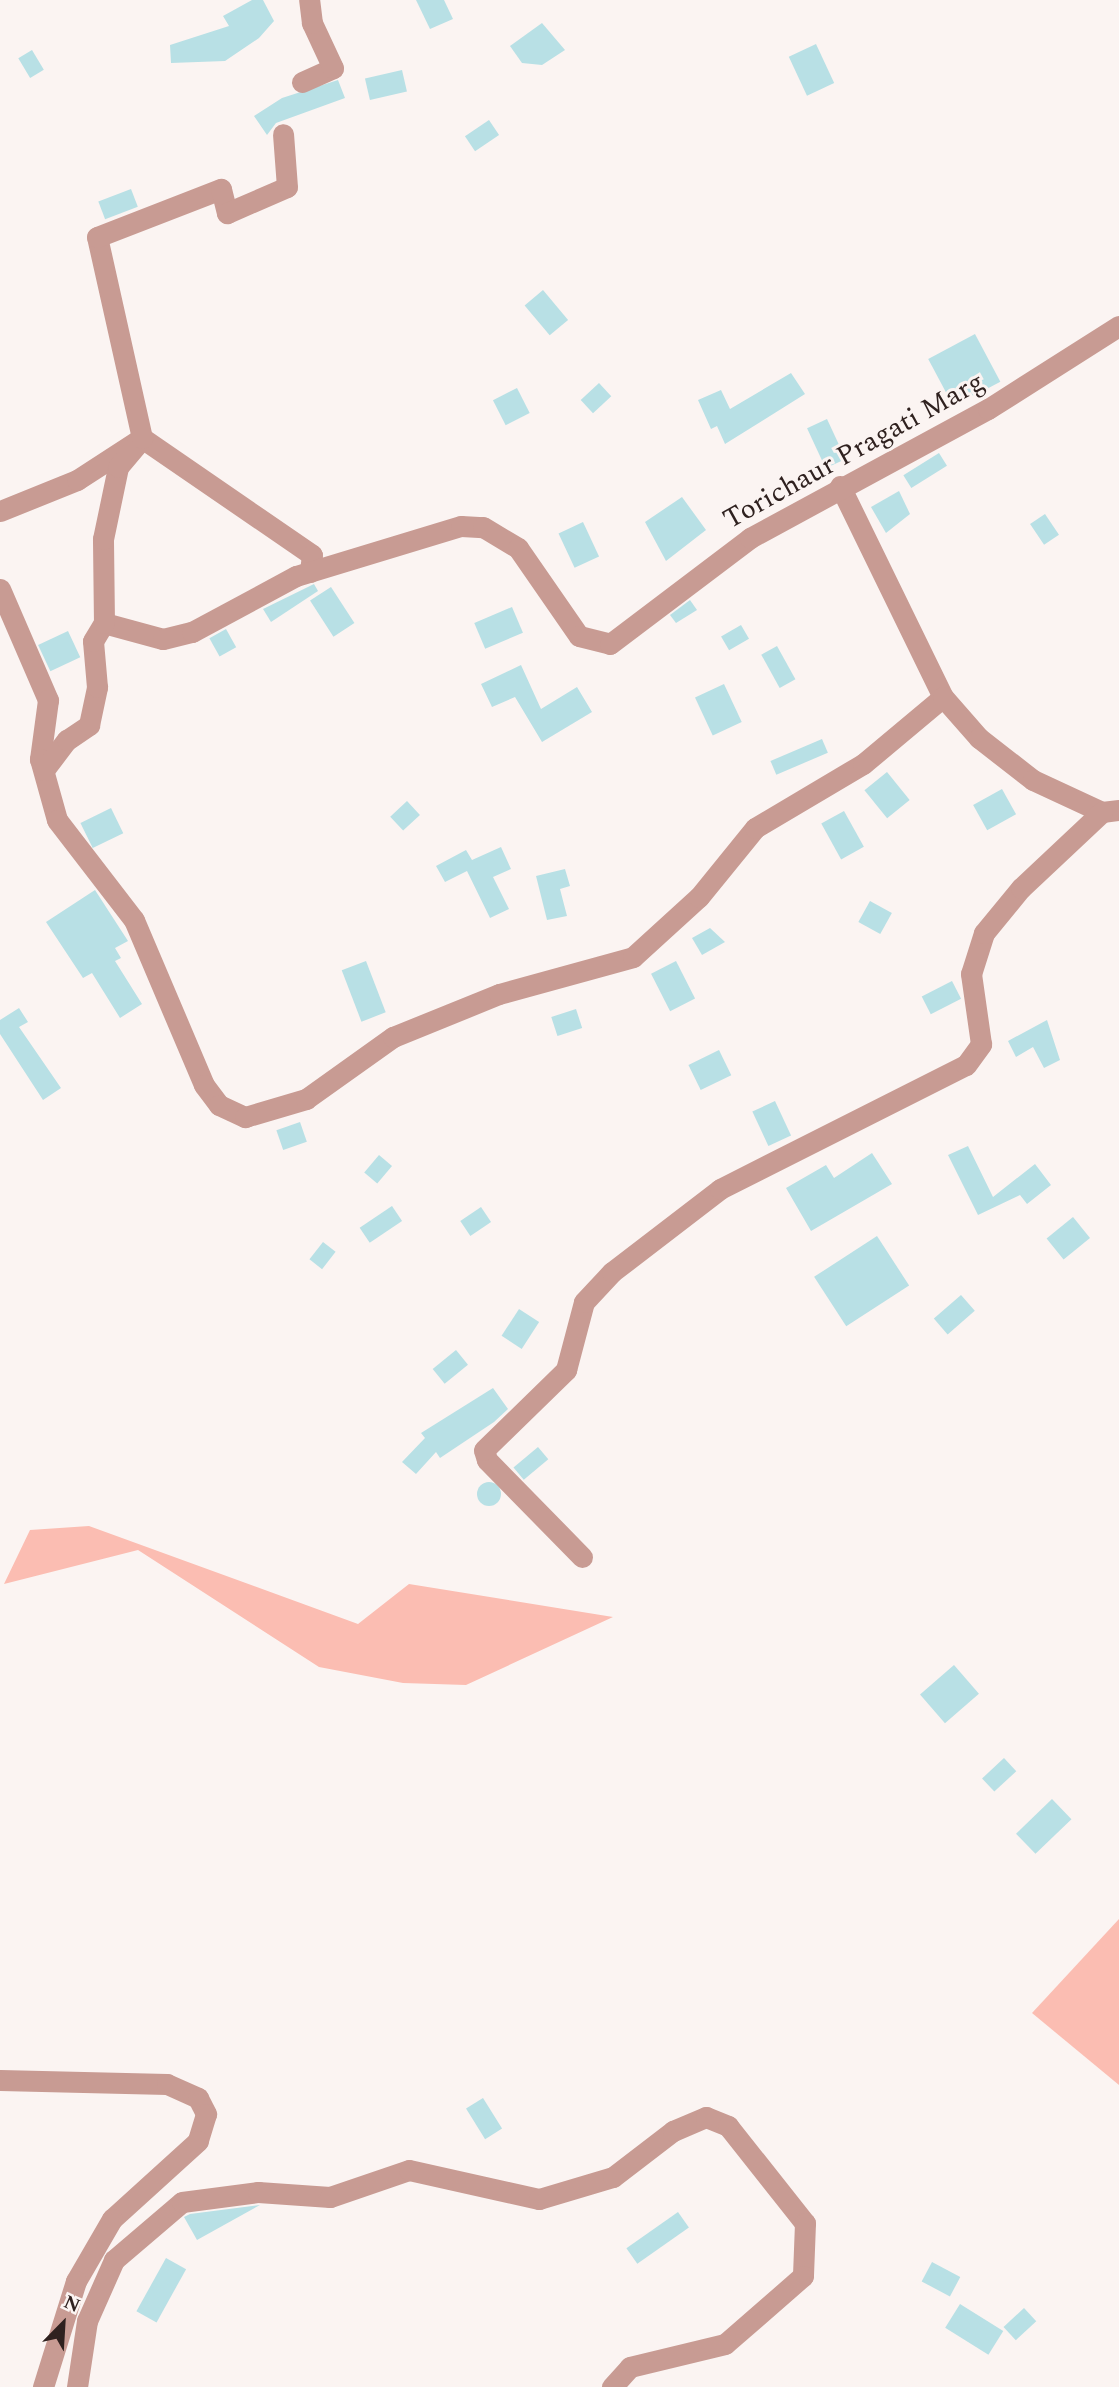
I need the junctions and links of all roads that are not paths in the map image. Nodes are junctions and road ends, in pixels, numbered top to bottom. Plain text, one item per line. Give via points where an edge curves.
1 (309, 0) edge
2 (302, 82) dead end
3 (284, 134) dead end
4 (1119, 326) edge
5 (142, 438) junction
6 (840, 486) junction
7 (0, 511) edge
8 (310, 572) junction
9 (0, 589) edge
10 (104, 623) junction
11 (943, 697) junction
12 (44, 770) junction
13 (1110, 811) edge
14 (582, 1557) dead end
15 (0, 2080) edge
16 (43, 2387) edge
17 (77, 2387) edge
18 (612, 2387) edge

1 - 2 street via 312,23 333,68
3 - 5 street via 287,187 227,213 220,189 97,237
4 - 6 street, Torichaur Pragati Marg via 988,409
5 - 7 street via 76,480
5 - 8 street via 312,555
5 - 10 street via 118,467 103,539
6 - 8 street, Torichaur Pragati Marg via 750,538 610,644 579,636 517,548 483,527 461,526
6 - 11 street
8 - 10 street via 271,586 192,632 163,639
9 - 12 street via 48,700
10 - 12 street via 93,641 97,687 89,725 66,740
11 - 12 street via 863,764 755,828 699,897 633,957 499,994 405,1032 306,1099 245,1117 219,1105 204,1085 134,920 57,820
11 - 13 street via 979,738 1032,780
13 - 14 street via 1021,888 984,933 971,974 981,1044 966,1065 720,1189 612,1272 584,1302 566,1370 484,1450 486,1461
15 - 16 street via 167,2084 198,2098 206,2114 198,2141 112,2219 76,2281
17 - 18 street via 87,2321 114,2260 182,2202 258,2192 330,2197 409,2170 539,2199 613,2177 673,2131 706,2117 728,2126 805,2223 803,2276 725,2344 630,2367

